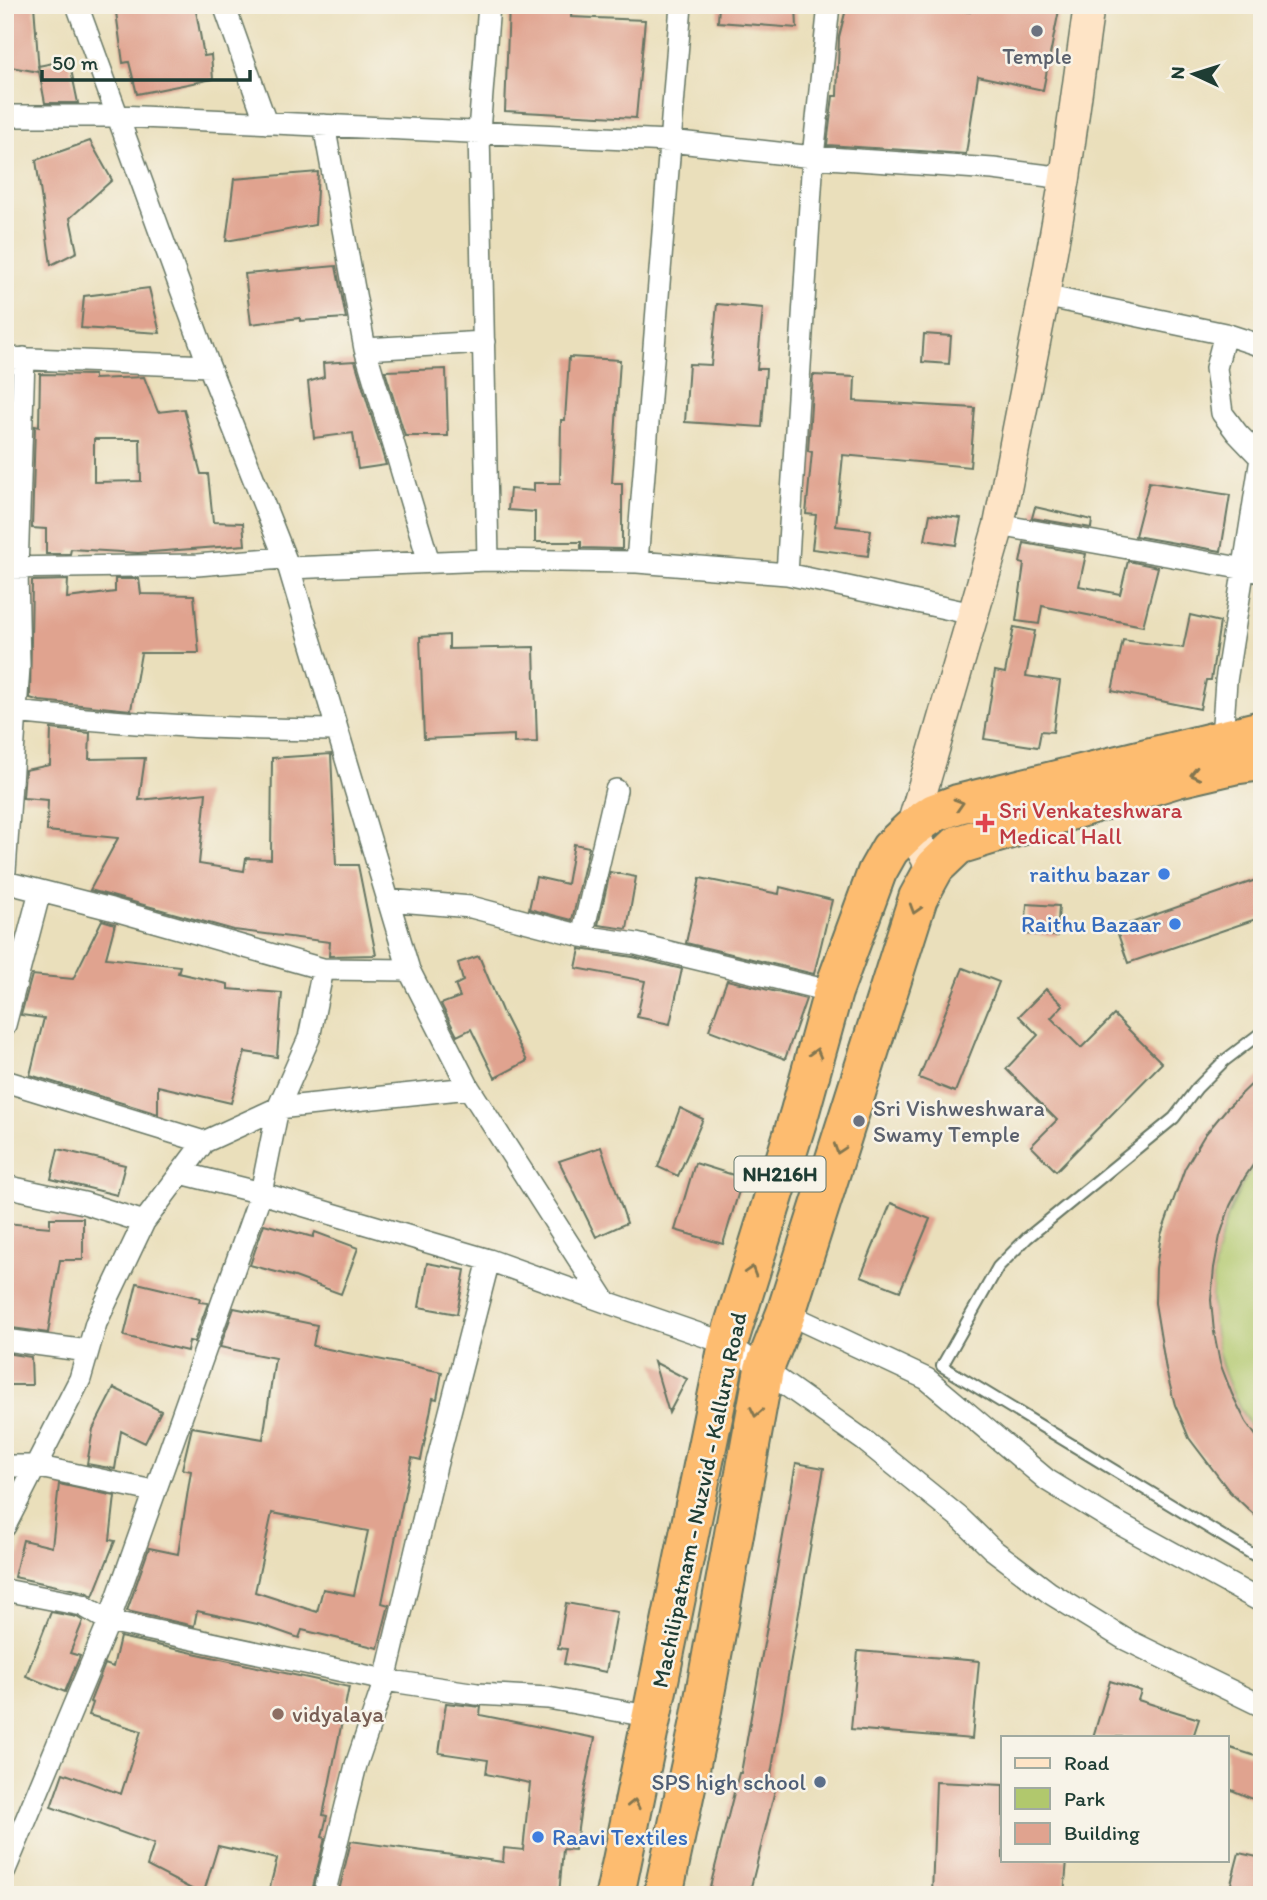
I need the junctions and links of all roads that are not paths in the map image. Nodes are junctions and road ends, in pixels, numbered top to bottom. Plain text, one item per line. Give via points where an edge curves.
1 (77, 5) edge
2 (223, 5) edge
3 (489, 5) edge
4 (681, 5) edge
5 (829, 5) edge
6 (1089, 5) edge
7 (5, 116) edge
8 (118, 116) junction
9 (266, 123) junction
10 (324, 125) junction
11 (479, 131) junction
12 (670, 141) junction
13 (813, 157) junction
14 (1065, 178) junction
15 (1044, 296) junction
16 (1225, 334) junction
17 (484, 342) junction
18 (1262, 346) edge
19 (365, 349) junction
20 (15, 358) edge
21 (209, 366) junction
22 (999, 526) junction
23 (488, 561) junction
24 (429, 562) junction
25 (637, 562) junction
26 (286, 563) junction
27 (11, 569) edge
28 (1253, 570) edge
29 (788, 574) junction
30 (973, 614) junction
31 (15, 712) junction
32 (337, 730) junction
33 (1262, 730) edge
34 (1222, 738) junction
35 (1262, 761) edge
36 (617, 790) dead end
37 (911, 829) junction
38 (5, 871) edge
39 (933, 871) junction
40 (5, 882) edge
41 (40, 891) junction
42 (387, 900) junction
43 (582, 936) junction
44 (323, 969) junction
45 (409, 970) junction
46 (833, 992) junction
47 (5, 1025) edge
48 (1262, 1032) edge
49 (5, 1081) edge
50 (469, 1087) junction
51 (278, 1108) junction
52 (204, 1142) junction
53 (181, 1172) junction
54 (5, 1186) edge
55 (261, 1193) junction
56 (144, 1222) junction
57 (489, 1260) junction
58 (606, 1303) junction
59 (786, 1313) junction
60 (5, 1340) edge
61 (728, 1344) junction
62 (88, 1351) junction
63 (764, 1368) junction
64 (5, 1466) edge
65 (35, 1466) junction
66 (153, 1491) junction
67 (5, 1526) edge
68 (1262, 1560) edge
69 (5, 1590) edge
70 (1262, 1602) edge
71 (109, 1621) junction
72 (385, 1680) junction
73 (1262, 1706) edge
74 (653, 1717) junction
75 (5, 1870) edge
76 (324, 1895) edge
77 (615, 1895) edge
78 (663, 1895) edge

1 - 8 street
2 - 9 street
3 - 11 street
4 - 12 street
5 - 13 street
6 - 14 street
7 - 8 street
8 - 9 street
8 - 21 street
9 - 10 street
10 - 11 street
10 - 19 street
11 - 12 street
11 - 17 street
12 - 13 street
12 - 25 street
13 - 14 street
13 - 29 street
14 - 15 street
15 - 16 street
15 - 22 street
16 - 18 street
16 - 28 street via 1216,368 1222,413 1261,458
17 - 19 street
17 - 23 street
19 - 24 street
20 - 21 street
20 - 27 street
21 - 26 street
22 - 28 street
22 - 30 street
23 - 24 street
23 - 25 street
24 - 26 street
25 - 29 street
26 - 27 street
26 - 32 street
27 - 31 street via 19,667
28 - 34 street via 1226,681
29 - 30 street
30 - 37 street
31 - 32 street via 136,724
31 - 38 street
32 - 42 street
33 - 34 highway, Machilipatnam - Nuzvid - Kalluru Road / NH216H
37 -> 34 highway, Machilipatnam - Nuzvid - Kalluru Road / NH216H via 958,804
35 -> 39 highway, Machilipatnam - Nuzvid - Kalluru Road / NH216H via 1177,778 958,845
36 - 43 street
37 - 39 street
37 - 46 highway, Machilipatnam - Nuzvid - Kalluru Road / NH216H via 890,849 877,872
39 -> 59 highway, Machilipatnam - Nuzvid - Kalluru Road / NH216H via 918,898
40 - 41 street
41 - 44 street
41 - 47 street
42 - 43 street via 471,907
42 - 45 street
43 - 46 street via 636,944
44 - 45 street
44 - 51 street via 309,1038
45 - 50 street
61 -> 46 highway, Machilipatnam - Nuzvid - Kalluru Road / NH216H
48 - 68 lane via 1224,1061 1174,1118 1027,1237 998,1267 942,1366
49 - 52 street
50 - 51 street
50 - 58 street
51 - 52 street
51 - 55 street
52 - 53 street
53 - 55 street
53 - 56 street
54 - 56 street
55 - 57 street
55 - 66 street
56 - 62 street via 96,1323
57 - 58 street
57 - 72 street
58 - 61 street
59 - 63 highway, Machilipatnam - Nuzvid - Kalluru Road / NH216H
59 - 70 street via 927,1379 1047,1480
60 - 62 street
61 - 63 street
61 - 74 highway, Machilipatnam - Nuzvid - Kalluru Road / NH216H
62 - 65 street via 80,1379
63 - 73 street via 923,1487 1050,1593 1123,1637
63 -> 78 highway, Machilipatnam - Nuzvid - Kalluru Road / NH216H via 700,1721
64 - 65 street
65 - 66 street
65 - 67 street
66 - 71 street
69 - 71 street via 82,1605
71 - 72 street
71 - 75 street
72 - 74 street via 477,1694 548,1698
72 - 76 street via 356,1765
77 -> 74 highway, Machilipatnam - Nuzvid - Kalluru Road / NH216H

